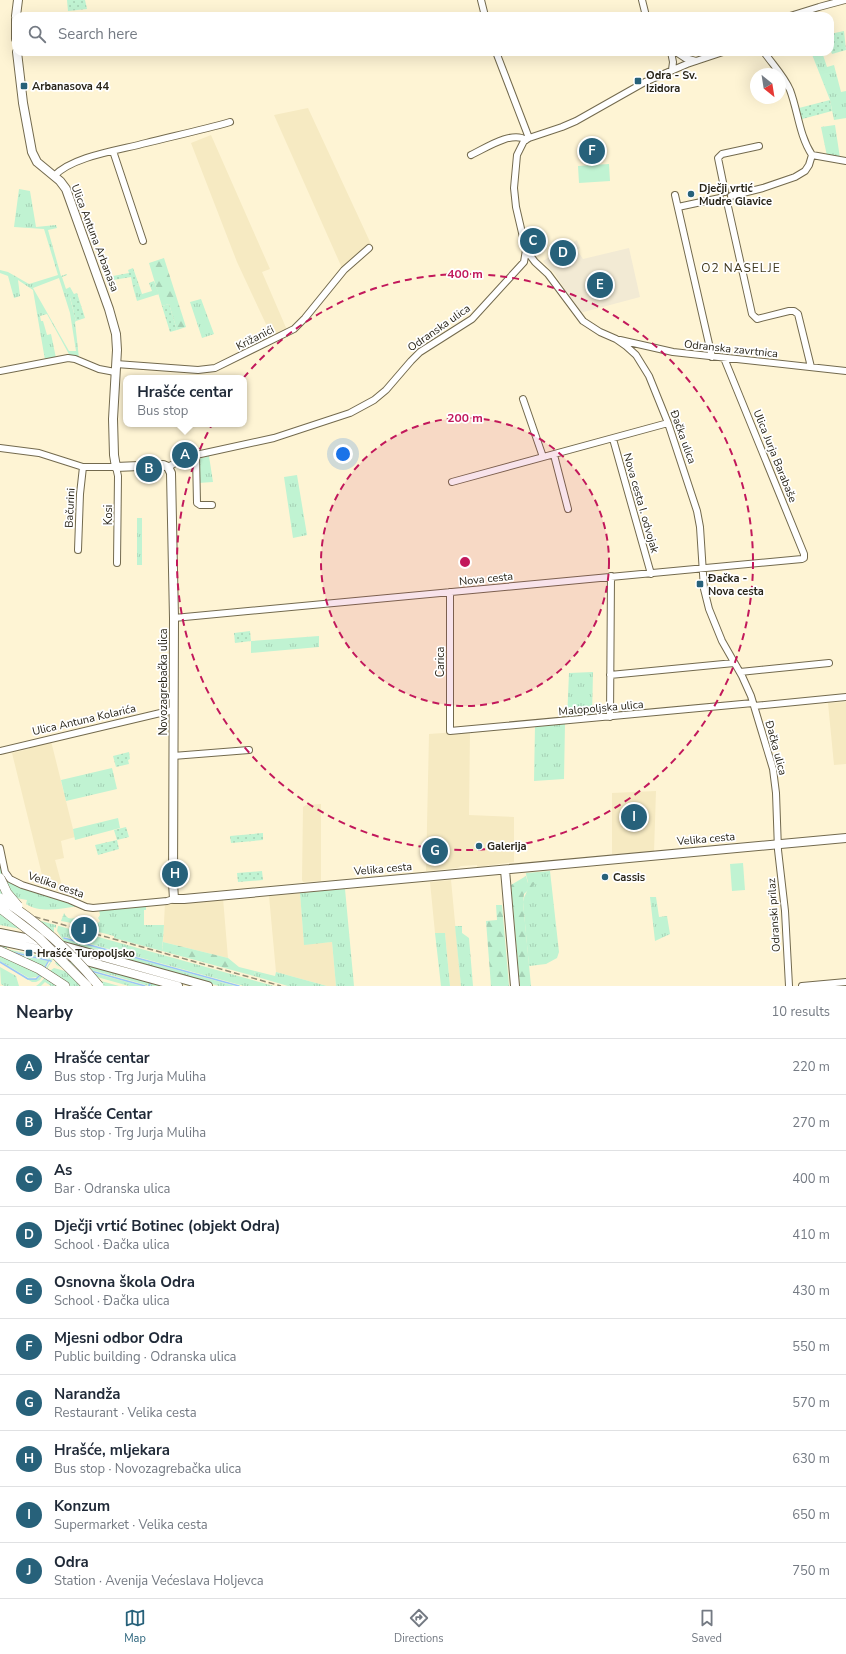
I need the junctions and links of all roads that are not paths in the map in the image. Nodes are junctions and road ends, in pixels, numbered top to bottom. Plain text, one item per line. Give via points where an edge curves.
1 (18, 0) edge
2 (480, 0) edge
3 (642, 0) edge
4 (845, 0) edge
5 (16, 12) edge
6 (484, 12) edge
7 (645, 12) edge
8 (802, 12) edge
9 (17, 56) edge
10 (497, 56) edge
11 (672, 56) edge
12 (682, 56) edge
13 (711, 56) edge
14 (767, 56) edge
15 (696, 61) junction
16 (672, 70) junction
17 (230, 122) dead end
18 (528, 139) junction
19 (759, 146) dead end
20 (113, 151) junction
21 (812, 154) junction
22 (471, 155) dead end
23 (846, 161) edge
24 (54, 176) junction
25 (725, 192) junction
26 (675, 195) dead end
27 (731, 196) junction
28 (720, 198) junction
29 (727, 202) junction
30 (678, 207) junction
31 (143, 241) dead end
32 (369, 248) dead end
33 (526, 250) junction
34 (534, 262) junction
35 (522, 265) junction
36 (616, 339) junction
37 (640, 345) junction
38 (636, 355) junction
39 (712, 357) junction
40 (724, 358) junction
41 (810, 367) junction
42 (116, 368) junction
43 (0, 371) edge
44 (846, 371) edge
45 (523, 399) dead end
46 (668, 423) junction
47 (613, 439) junction
48 (0, 448) edge
49 (196, 455) junction
50 (554, 455) junction
51 (543, 457) junction
52 (82, 467) junction
53 (116, 467) junction
54 (168, 467) junction
55 (452, 482) dead end
56 (212, 504) dead end
57 (568, 509) dead end
58 (78, 550) dead end
59 (800, 559) joint
60 (117, 563) dead end
61 (703, 569) junction
62 (651, 574) junction
63 (611, 576) junction
64 (450, 592) junction
65 (174, 618) junction
66 (829, 662) dead end
67 (734, 663) junction
68 (740, 672) junction
69 (610, 675) junction
70 (846, 697) edge
71 (754, 705) junction
72 (173, 710) junction
73 (610, 717) junction
74 (450, 731) joint
75 (0, 750) edge
76 (249, 750) dead end
77 (173, 756) junction
78 (846, 838) edge
79 (778, 844) junction
80 (0, 848) edge
81 (505, 870) junction
82 (0, 878) edge
83 (0, 898) edge
84 (174, 898) junction
85 (0, 908) edge
86 (29, 919) junction
87 (0, 933) edge
88 (0, 941) edge
89 (0, 952) edge
90 (846, 982) edge
91 (65, 986) edge
92 (87, 986) edge
93 (99, 986) edge
94 (178, 986) edge
95 (208, 986) edge
96 (515, 986) edge
97 (789, 986) edge
98 (802, 986) edge

1 - 5 main road
2 - 6 street
3 - 7 street
4 - 8 street
9 - 24 main road, Ulica Antuna Arbanasa via 32,152 37,162
10 - 18 street
11 - 16 street
12 - 15 street
13 - 15 street
14 - 21 street via 789,89 805,141
15 - 16 street
16 - 18 street via 635,86 567,125
17 - 20 street
18 - 22 street via 507,138
18 - 33 street, Odranska ulica via 517,155 514,188
19 - 25 street via 722,154 718,158
20 - 24 street via 85,159
20 - 31 street
21 - 23 street
21 - 27 street via 805,171 762,188
24 - 42 main road, Ulica Antuna Arbanasa via 67,192 110,309 117,342
25 - 27 street
25 - 28 street
26 - 30 street
27 - 29 street
28 - 29 street
28 - 30 street
29 - 41 street via 752,314 757,319 789,311 798,314
30 - 39 street
32 - 42 street, Križanići via 344,270 294,329 220,366 205,371
33 - 34 street, Đačka ulica
33 - 35 street, Odranska ulica
34 - 35 street
34 - 36 street, Đačka ulica via 548,274 582,321
35 - 49 street, Odranska ulica via 472,319 420,352 386,390 367,404 350,413 274,438
36 - 37 street, Odranska zavrtnica
36 - 38 street, Đačka ulica
37 - 38 street via 636,348
37 - 39 street, Odranska zavrtnica
38 - 46 street, Đačka ulica via 649,376
39 - 40 street, Odranska zavrtnica
40 - 41 street, Odranska zavrtnica
40 - 59 street, Ulica Jurja Barabaše via 804,554 804,558
41 - 44 street, Odranska zavrtnica
42 - 43 street via 99,370 68,358
42 - 53 main road, Ulica Antuna Arbanasa via 113,419
45 - 51 street
46 - 47 street
46 - 61 street, Đačka ulica via 697,511
47 - 50 street
47 - 62 street, Nova cesta I. odvojak
48 - 52 street via 39,453
49 - 54 street, Odranska ulica
49 - 56 street via 197,504
50 - 51 street
50 - 57 street
51 - 55 street
52 - 53 street
52 - 58 street, Bačurini
53 - 54 main road
53 - 60 street, Kosi
54 - 65 main road, Novozagrebačka ulica via 172,476
59 - 61 street, Nova cesta
61 - 62 street, Nova cesta
61 - 67 street, Đačka ulica via 705,596 711,617
62 - 63 street, Nova cesta
63 - 64 street, Nova cesta
63 - 69 street
64 - 65 street, Nova cesta
64 - 74 street, Carica
65 - 72 main road, Novozagrebačka ulica
66 - 68 street
67 - 68 street, Đačka ulica
67 - 69 street
68 - 71 street, Đačka ulica
69 - 73 street
70 - 71 street, Đačka ulica
71 - 73 street, Malopoljska ulica
71 - 79 street, Đačka ulica via 774,777
72 - 75 street, Ulica Antuna Kolarića
72 - 77 main road, Novozagrebačka ulica
73 - 74 street, Malopoljska ulica
76 - 77 street
77 - 84 main road, Novozagrebačka ulica
78 - 79 main road, Velika cesta
79 - 81 main road, Velika cesta
79 - 97 street, Odranski prilaz
80 - 84 street, Velika cesta via 5,872 10,879 86,907 167,901
81 - 84 main road, Velika cesta
81 - 96 main road
82 - 86 highway, bridge via 7,893
83 - 86 highway, bridge
85 - 92 highway, bridge via 50,948
86 - 93 highway, bridge via 72,955
87 - 95 main road via 60,945
88 - 94 main road via 57,953
89 - 91 highway via 39,970
90 - 98 street

